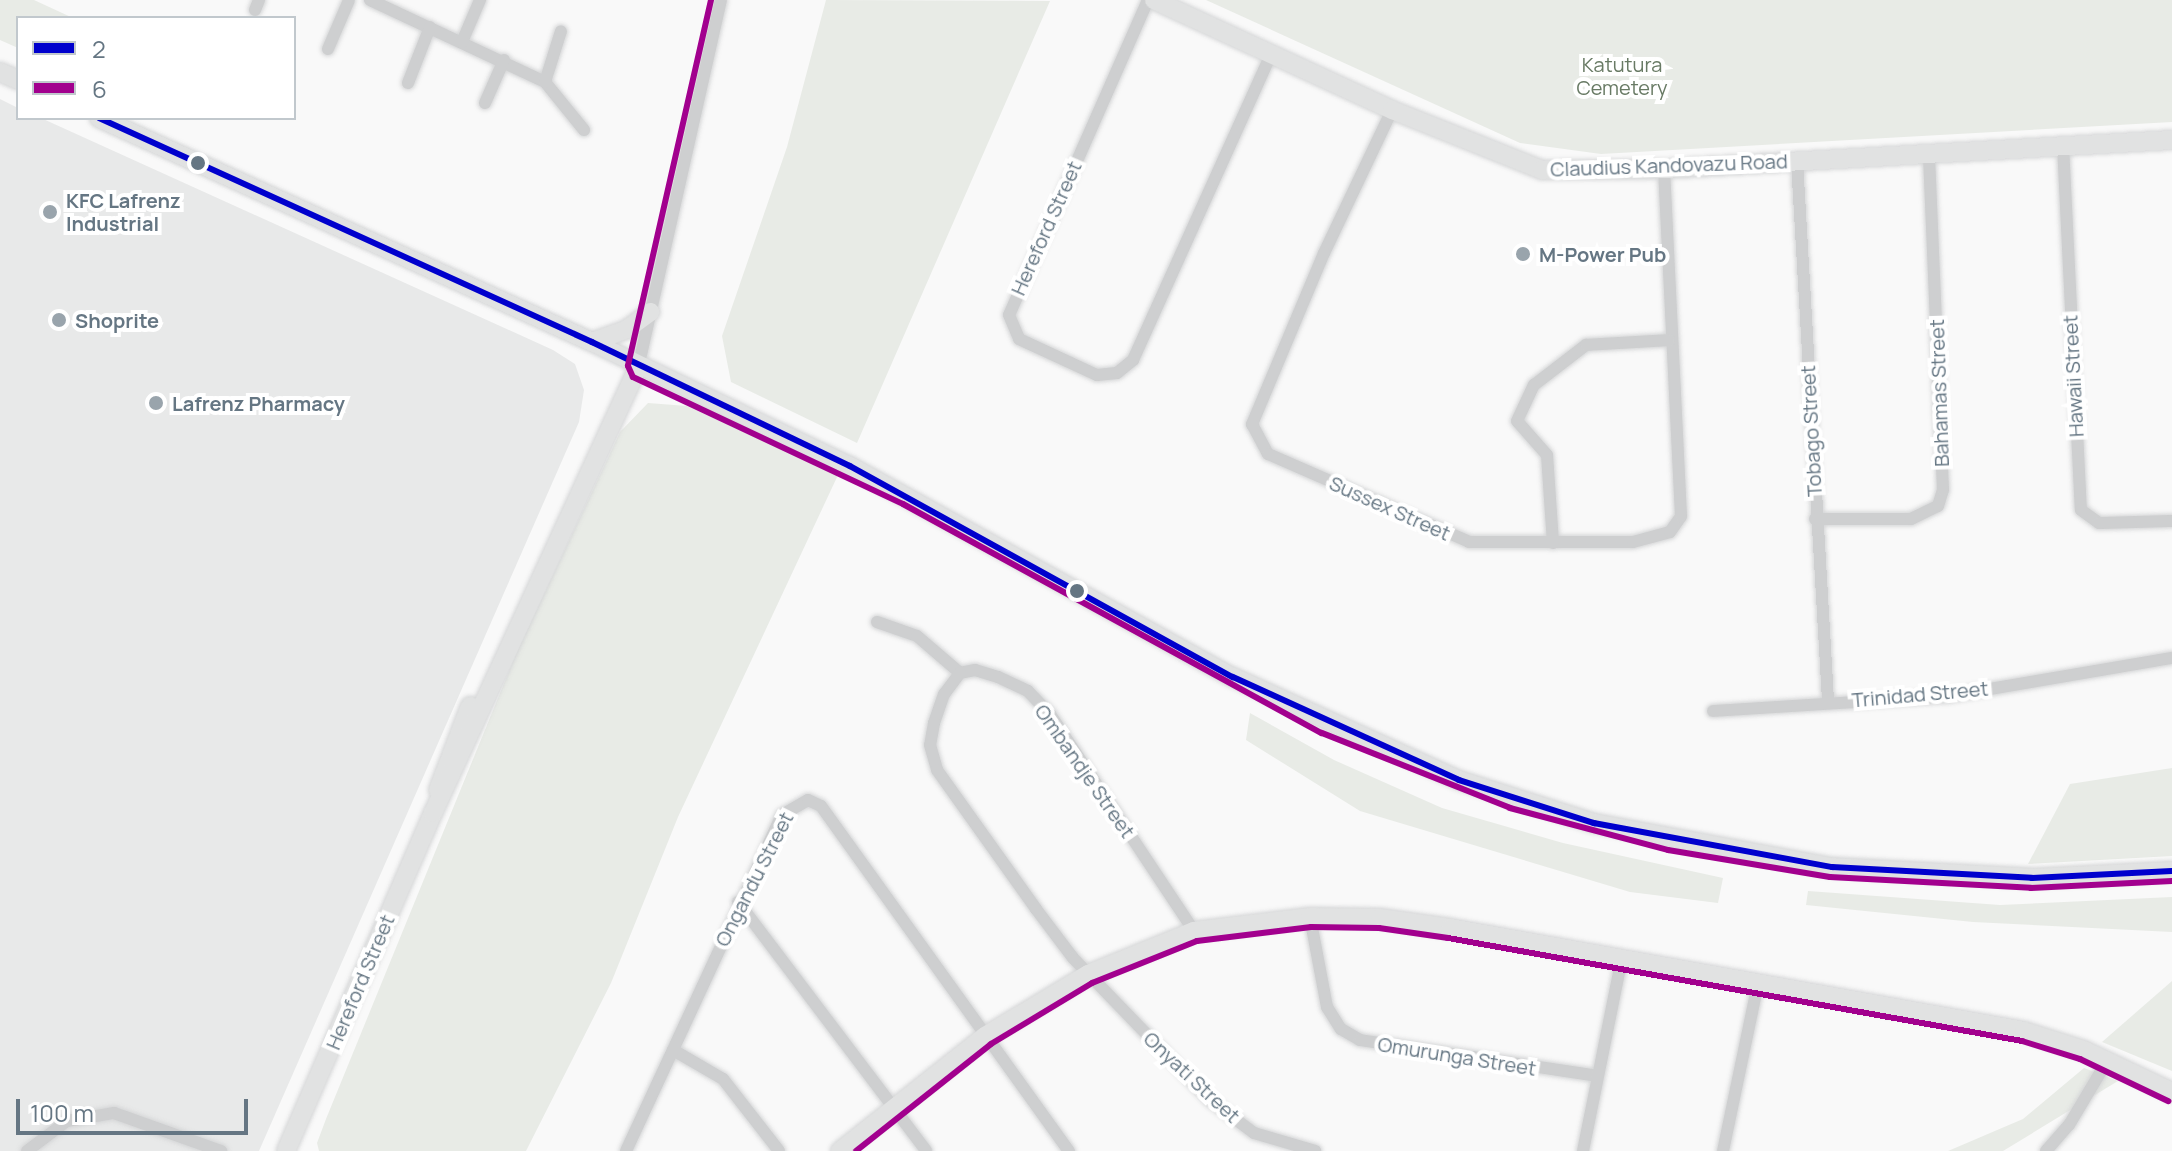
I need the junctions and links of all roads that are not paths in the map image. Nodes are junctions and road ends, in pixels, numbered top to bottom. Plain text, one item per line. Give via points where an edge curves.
1 (349, 0) edge
2 (370, 0) edge
3 (480, 0) edge
4 (721, 0) edge
5 (1148, 0) edge
6 (1154, 0) edge
7 (387, 3) edge
8 (430, 27) junction
9 (561, 31) dead end
10 (462, 42) junction
11 (328, 49) dead end
12 (1271, 54) junction
13 (504, 60) junction
14 (545, 82) junction
15 (408, 83) dead end
16 (485, 103) dead end
17 (1392, 110) junction
18 (103, 120) edge
19 (584, 130) dead end
20 (2172, 140) edge
21 (2063, 145) junction
22 (1929, 154) junction
23 (1797, 161) junction
24 (1664, 169) junction
25 (650, 312) junction
26 (1669, 340) junction
27 (592, 342) junction
28 (638, 368) junction
29 (1815, 519) junction
30 (2172, 521) edge
31 (1553, 543) junction
32 (877, 622) dead end
33 (2172, 658) edge
34 (960, 673) junction
35 (1828, 701) junction
36 (1713, 711) dead end
37 (2172, 871) edge
38 (738, 902) junction
39 (1310, 917) junction
40 (1194, 931) junction
41 (1622, 958) junction
42 (1088, 974) junction
43 (1758, 983) junction
44 (985, 1036) junction
45 (673, 1050) junction
46 (2106, 1063) junction
47 (1597, 1076) junction
48 (2172, 1092) edge
49 (893, 1105) junction
50 (293, 1146) edge
51 (27, 1151) edge
52 (221, 1151) edge
53 (626, 1151) edge
54 (779, 1151) edge
55 (840, 1151) edge
56 (926, 1151) edge
57 (1069, 1151) edge
58 (1315, 1151) edge
59 (1583, 1151) edge
60 (1723, 1151) edge
61 (2046, 1151) edge

1 - 11 street
2 - 7 street
3 - 10 street
4 - 25 street, Hereford Street
5 - 12 street, Hereford Street via 1009,315 1019,339 1097,375 1117,373 1133,360
6 - 12 main road, Claudius Kandovazu Road
7 - 8 street
8 - 10 street
8 - 15 street
9 - 14 street
10 - 13 street
12 - 17 main road, Claudius Kandovazu Road
13 - 14 street
13 - 16 street
14 - 19 street
17 - 24 main road, Claudius Kandovazu Road via 1522,166
17 - 31 street, Sussex Street via 1261,400 1252,424 1256,435 1268,454 1443,534 1469,542
18 - 27 main road
20 - 21 main road, Claudius Kandovazu Road
21 - 22 main road, Claudius Kandovazu Road
21 - 30 street, Hawaii Street via 2081,510 2099,523
22 - 23 main road, Claudius Kandovazu Road
22 - 29 street, Bahamas Street via 1941,498 1928,514 1911,519
23 - 24 main road, Claudius Kandovazu Road
23 - 29 street, Tobago Street
24 - 26 street, Sussex Street
25 - 27 main road via 627,329
25 - 28 street, Hereford Street
26 - 31 street, Sussex Street via 1681,516 1670,532 1657,537
26 - 31 street via 1586,345 1534,385 1517,421 1547,455
27 - 28 main road
28 - 37 main road via 908,495 1327,724 1513,798 1670,840 1832,867 2032,878
28 - 50 main road, Hereford Street via 496,645 443,768 433,813
29 - 35 street, Tobago Street
32 - 34 street via 917,636
33 - 35 street, Trinidad Street via 1949,696
34 - 40 street, Ombandje Street via 975,670 998,677 1028,691 1050,714
34 - 42 street via 944,694 934,723 930,745 937,770
35 - 36 street, Trinidad Street
38 - 44 street, Ongandu Street via 782,815 808,800 821,806
38 - 45 street, Ongandu Street
38 - 49 street
39 - 40 main road
39 - 41 main road via 1380,918
39 - 47 street, Omurunga Street via 1327,1007 1341,1029 1360,1040
40 - 42 main road
41 - 43 main road
41 - 47 street
42 - 44 main road
42 - 58 street, Onyati Street via 1236,1122 1272,1140
43 - 46 main road via 2024,1031 2084,1050
43 - 60 street
44 - 49 main road
44 - 57 street
45 - 53 street, Ongandu Street
45 - 54 street via 723,1079
46 - 48 main road
46 - 61 street via 2069,1125
47 - 59 street
49 - 55 main road
49 - 56 street
51 - 52 street via 67,1121 114,1113

